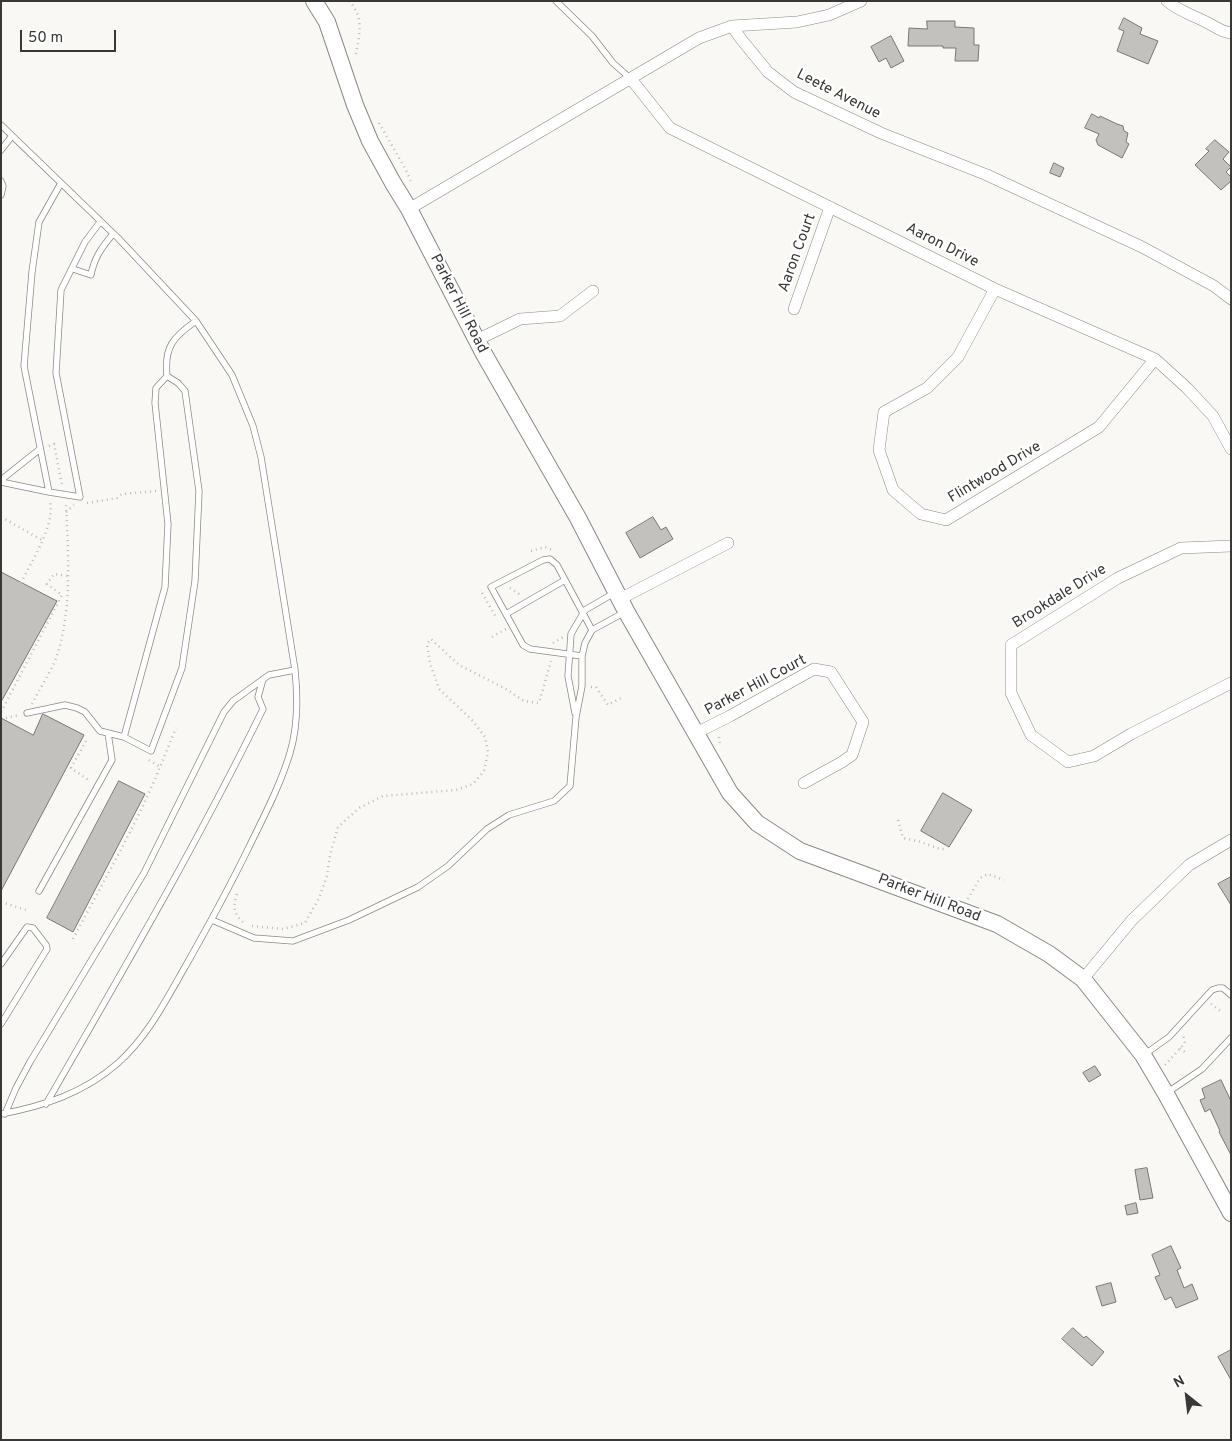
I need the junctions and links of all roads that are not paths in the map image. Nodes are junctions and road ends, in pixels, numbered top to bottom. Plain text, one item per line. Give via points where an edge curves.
1 (314, 1) edge
2 (556, 1) edge
3 (861, 1) edge
4 (1167, 1) edge
5 (732, 26) junction
6 (1231, 33) edge
7 (630, 79) junction
8 (1, 125) edge
9 (12, 136) junction
10 (1, 150) edge
11 (1, 181) edge
12 (61, 183) junction
13 (1, 195) edge
14 (830, 207) junction
15 (409, 209) junction
16 (100, 222) junction
17 (113, 234) junction
18 (73, 268) junction
19 (995, 289) junction
20 (592, 291) dead end
21 (1231, 299) edge
22 (794, 309) dead end
23 (196, 321) junction
24 (477, 340) junction
25 (1154, 359) junction
26 (166, 376) junction
27 (40, 449) junction
28 (1231, 449) edge
29 (1, 481) edge
30 (48, 492) junction
31 (728, 543) dead end
32 (1231, 546) edge
33 (565, 580) junction
34 (621, 600) junction
35 (583, 613) junction
36 (506, 614) junction
37 (592, 630) junction
38 (568, 654) junction
39 (582, 656) junction
40 (295, 670) junction
41 (263, 679) junction
42 (1231, 683) edge
43 (27, 713) road end
44 (576, 717) junction
45 (108, 733) junction
46 (696, 733) junction
47 (124, 737) junction
48 (804, 782) dead end
49 (1231, 840) edge
50 (39, 892) dead end
51 (212, 920) junction
52 (1, 964) edge
53 (1083, 979) junction
54 (1231, 995) edge
55 (1, 1024) edge
56 (1231, 1038) edge
57 (1147, 1052) junction
58 (1166, 1094) junction
59 (46, 1104) junction
60 (3, 1114) edge
61 (1231, 1213) edge

1 - 15 street, Parker Hill Road via 327,22 370,141
2 - 7 lane
3 - 5 street via 829,15 797,22
4 - 6 street via 1177,10
5 - 7 street via 698,38
5 - 21 street, Leete Avenue via 768,72 794,92 881,133 987,175 1142,247 1214,286
7 - 14 street, Aaron Drive via 670,128
7 - 15 street
8 - 9 lane
9 - 10 lane
9 - 12 lane
11 - 13 lane
12 - 16 lane
12 - 27 lane via 39,222 24,366
14 - 19 street, Aaron Drive
14 - 22 street, Aaron Court
15 - 24 street, Parker Hill Road
16 - 17 lane
16 - 18 lane via 85,242
17 - 18 lane via 98,253 91,275
17 - 23 lane
18 - 30 lane via 61,290 56,373 81,500
19 - 25 street, Aaron Drive
19 - 25 street, Flintwood Drive via 958,357 927,388 884,412 879,450 893,490 921,514 946,520 1099,427
20 - 24 street via 560,316 520,318
23 - 26 lane via 179,333 171,346 165,360
23 - 40 lane via 232,375 253,426 261,457
24 - 34 street, Parker Hill Road
25 - 28 street, Aaron Drive via 1213,416
26 - 47 lane via 156,388 155,403 168,524 165,587
26 - 47 lane via 185,391 199,492 195,581 182,668 151,751
27 - 29 lane
27 - 30 lane
29 - 30 lane
31 - 34 street
32 - 42 street, Brookdale Drive via 1181,548 1118,578 1011,645 1011,693 1030,735 1068,762 1094,756
33 - 35 lane
33 - 36 lane
33 - 36 lane via 550,559 491,587
34 - 35 lane
34 - 37 lane
34 - 46 street, Parker Hill Road
35 - 37 lane
35 - 38 lane via 571,634
36 - 38 lane via 523,645 530,649
37 - 39 lane
38 - 39 lane
38 - 44 lane via 568,676
39 - 44 lane via 582,686
40 - 41 lane
40 - 51 lane via 296,720 286,767
41 - 59 lane via 258,697 263,709 237,762 124,970
41 - 60 lane via 233,700 224,712 144,873 30,1062
43 - 45 lane via 65,705 85,712 100,731
44 - 51 lane via 570,786 554,801 510,815 487,828 448,866 418,887 349,920 293,941 254,938
45 - 47 lane
45 - 50 lane via 112,760
46 - 48 street, Parker Hill Court via 814,669 831,672 863,722 852,755
46 - 53 street, Parker Hill Road via 730,794 757,823 800,850 997,924 1049,954
49 - 53 street via 1189,864 1132,920
51 - 59 lane via 159,1013 136,1045 118,1064 91,1084
52 - 55 lane via 27,927 33,928 46,944 47,949
53 - 57 street, Parker Hill Road
54 - 57 lane via 1223,988 1212,990 1169,1037
56 - 58 lane via 1202,1069
57 - 58 street, Parker Hill Road
58 - 61 street, Parker Hill Road
59 - 60 lane

